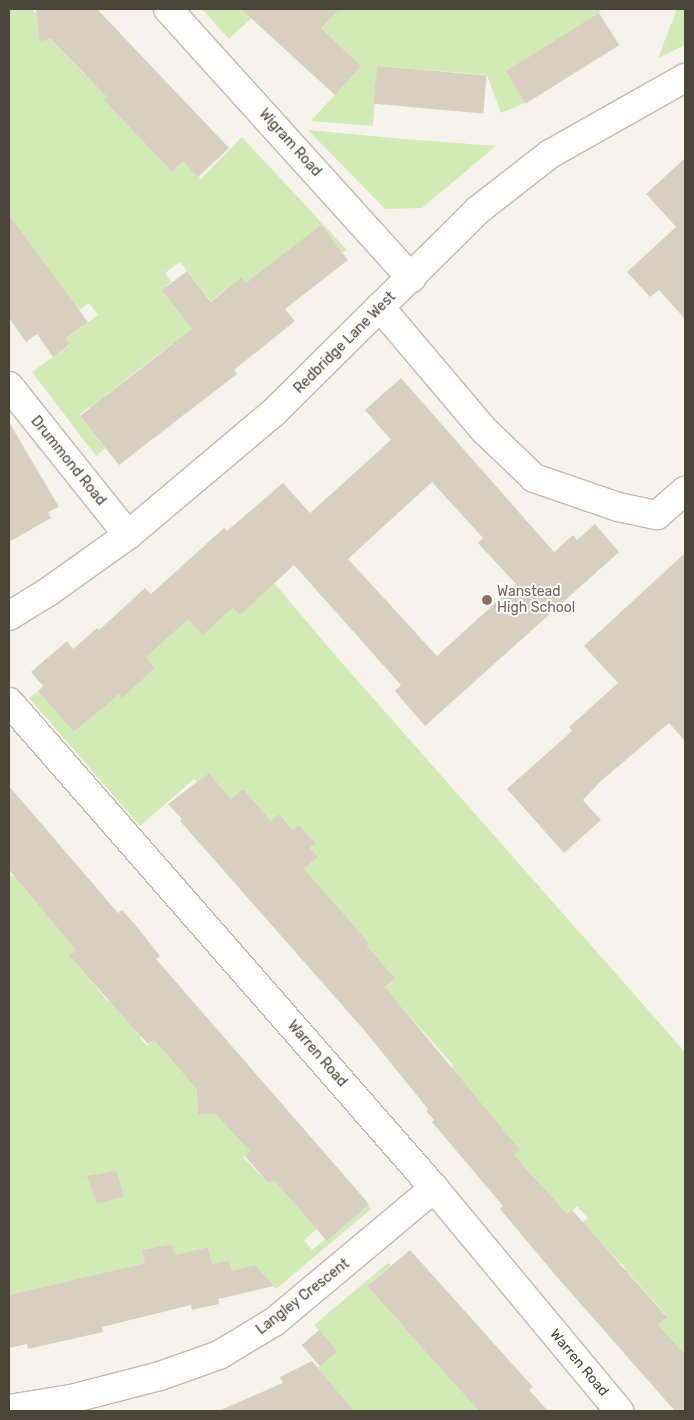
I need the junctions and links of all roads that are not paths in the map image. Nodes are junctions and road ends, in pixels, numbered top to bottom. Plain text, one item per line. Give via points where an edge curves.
1 (168, 9) edge
2 (685, 78) edge
3 (411, 278) junction
4 (380, 307) junction
5 (9, 386) edge
6 (685, 491) edge
7 (128, 535) junction
8 (9, 616) edge
9 (9, 702) edge
10 (434, 1188) junction
11 (9, 1409) edge
12 (619, 1411) edge

1 - 3 street, Wigram Road
2 - 3 street, Redbridge Lane West via 550,154 478,210
3 - 4 street, Redbridge Lane West
4 - 6 street via 484,430 534,478 618,507 657,515
4 - 7 street, Redbridge Lane West via 274,412
5 - 7 street, Drummond Road
7 - 8 street, Redbridge Lane West
9 - 10 street, Warren Road
10 - 11 street, Langley Crescent via 274,1322 219,1354 160,1376 71,1399
10 - 12 street, Warren Road

